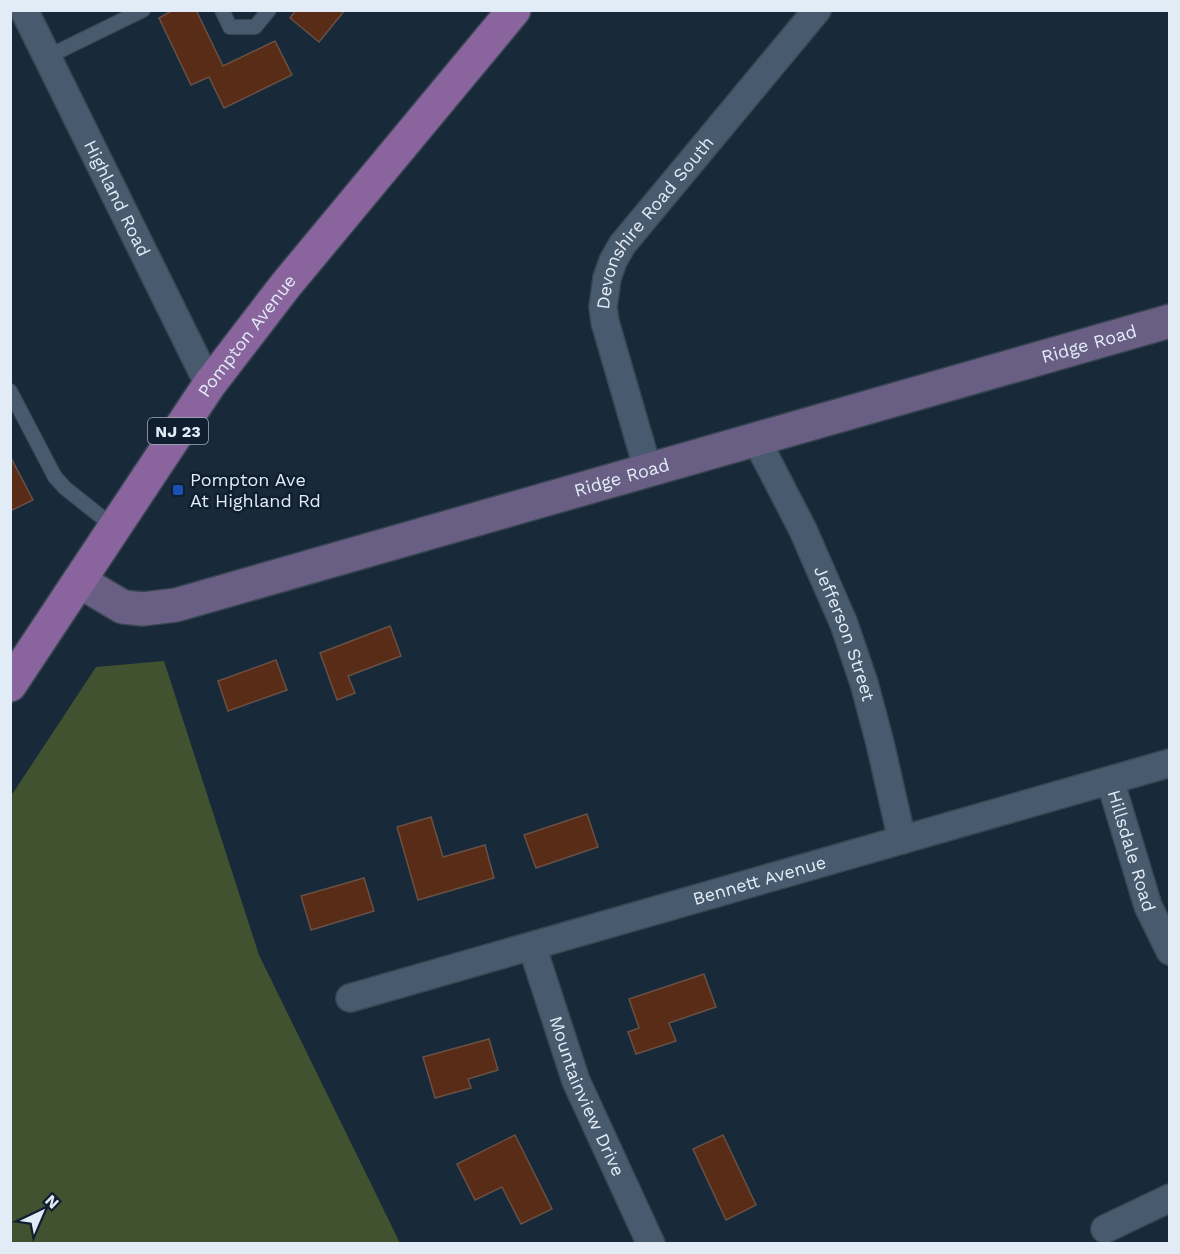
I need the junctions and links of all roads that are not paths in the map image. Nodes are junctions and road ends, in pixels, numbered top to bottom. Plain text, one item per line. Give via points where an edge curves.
1 (24, 10) edge
2 (143, 10) edge
3 (222, 10) edge
4 (269, 10) edge
5 (514, 10) edge
6 (817, 10) edge
7 (47, 57) junction
8 (1170, 321) edge
9 (209, 385) junction
10 (10, 391) edge
11 (756, 439) junction
12 (648, 470) junction
13 (114, 527) junction
14 (79, 581) junction
15 (10, 685) edge
16 (1170, 763) edge
17 (1110, 780) junction
18 (902, 840) junction
19 (532, 946) junction
20 (1170, 951) edge
21 (350, 998) dead end
22 (1170, 1198) edge
23 (1105, 1229) dead end
24 (651, 1244) edge

1 - 7 street, Highland Road
2 - 7 lane
3 - 4 lane via 230,27 255,27
5 - 9 main road, Pompton Avenue / NJ 23 via 285,286
6 - 12 street, Devonshire Road South via 628,237 613,261 604,292 605,322
7 - 9 street, Highland Road
8 - 11 main road, Ridge Road
9 - 13 main road, Pompton Avenue / NJ 23
10 - 13 lane via 55,477
11 - 12 main road, Ridge Road
11 - 18 street, Jefferson Street via 803,530 844,624 875,723
12 - 14 main road, Ridge Road via 176,605 123,608
13 - 14 main road, Pompton Avenue / NJ 23
14 - 15 main road, Pompton Avenue / NJ 23
16 - 17 street, Bennett Avenue
17 - 18 street, Bennett Avenue
17 - 20 street, Hillsdale Road via 1149,906
18 - 19 street, Bennett Avenue
19 - 21 street, Bennett Avenue
19 - 24 street, Mountainview Drive via 576,1081
22 - 23 street

